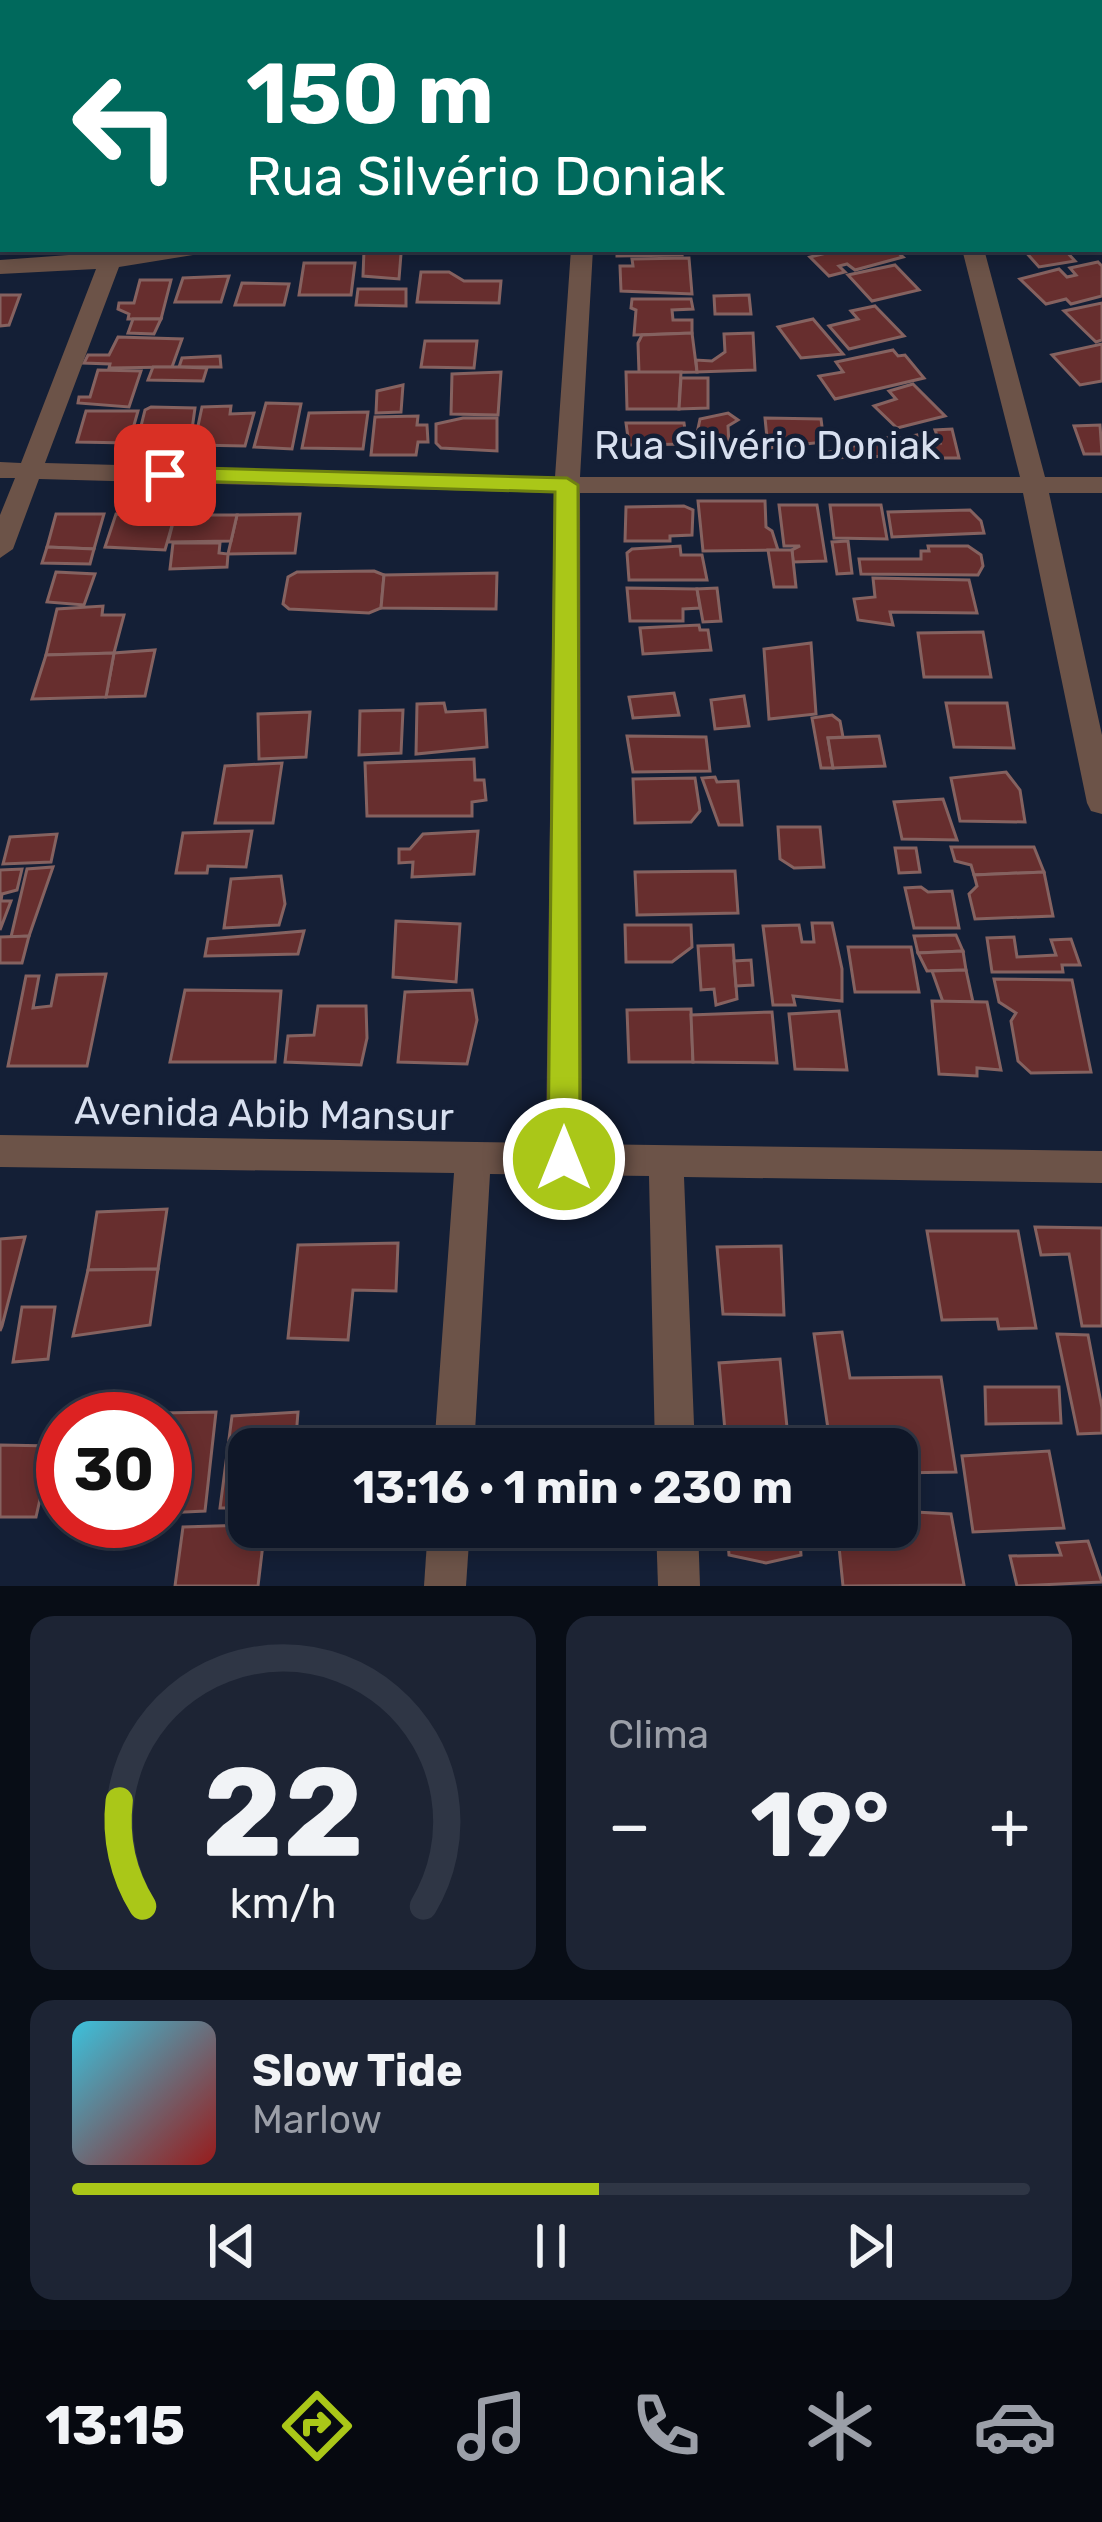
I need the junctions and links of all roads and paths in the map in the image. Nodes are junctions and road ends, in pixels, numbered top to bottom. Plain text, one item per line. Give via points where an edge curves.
1 (174, 252) edge
2 (582, 252) edge
3 (974, 252) edge
4 (110, 262) junction
5 (0, 267) edge
6 (0, 470) edge
7 (31, 471) junction
8 (1034, 484) junction
9 (1102, 484) edge
10 (567, 485) junction
11 (0, 549) edge
12 (1102, 803) edge
13 (0, 1151) edge
14 (473, 1158) junction
15 (564, 1159) junction
16 (667, 1162) junction
17 (1102, 1167) edge
18 (455, 1428) edge
19 (674, 1428) edge
20 (448, 1548) edge
21 (678, 1548) edge
22 (445, 1586) edge
23 (679, 1586) edge

1 - 4 street
2 - 10 street
3 - 8 street
4 - 5 street
4 - 7 street
6 - 7 street, Rua Silvério Doniak
7 - 10 street, Rua Silvério Doniak
7 - 11 street
8 - 9 street, Rua Silvério Doniak
8 - 10 street, Rua Silvério Doniak
8 - 12 street
10 - 15 street
13 - 14 street, Avenida Abib Mansur
14 - 15 street, Avenida Abib Mansur
14 - 18 street
15 - 16 street, Avenida Abib Mansur
16 - 17 street, Avenida Abib Mansur
16 - 19 street
20 - 22 street
21 - 23 street

